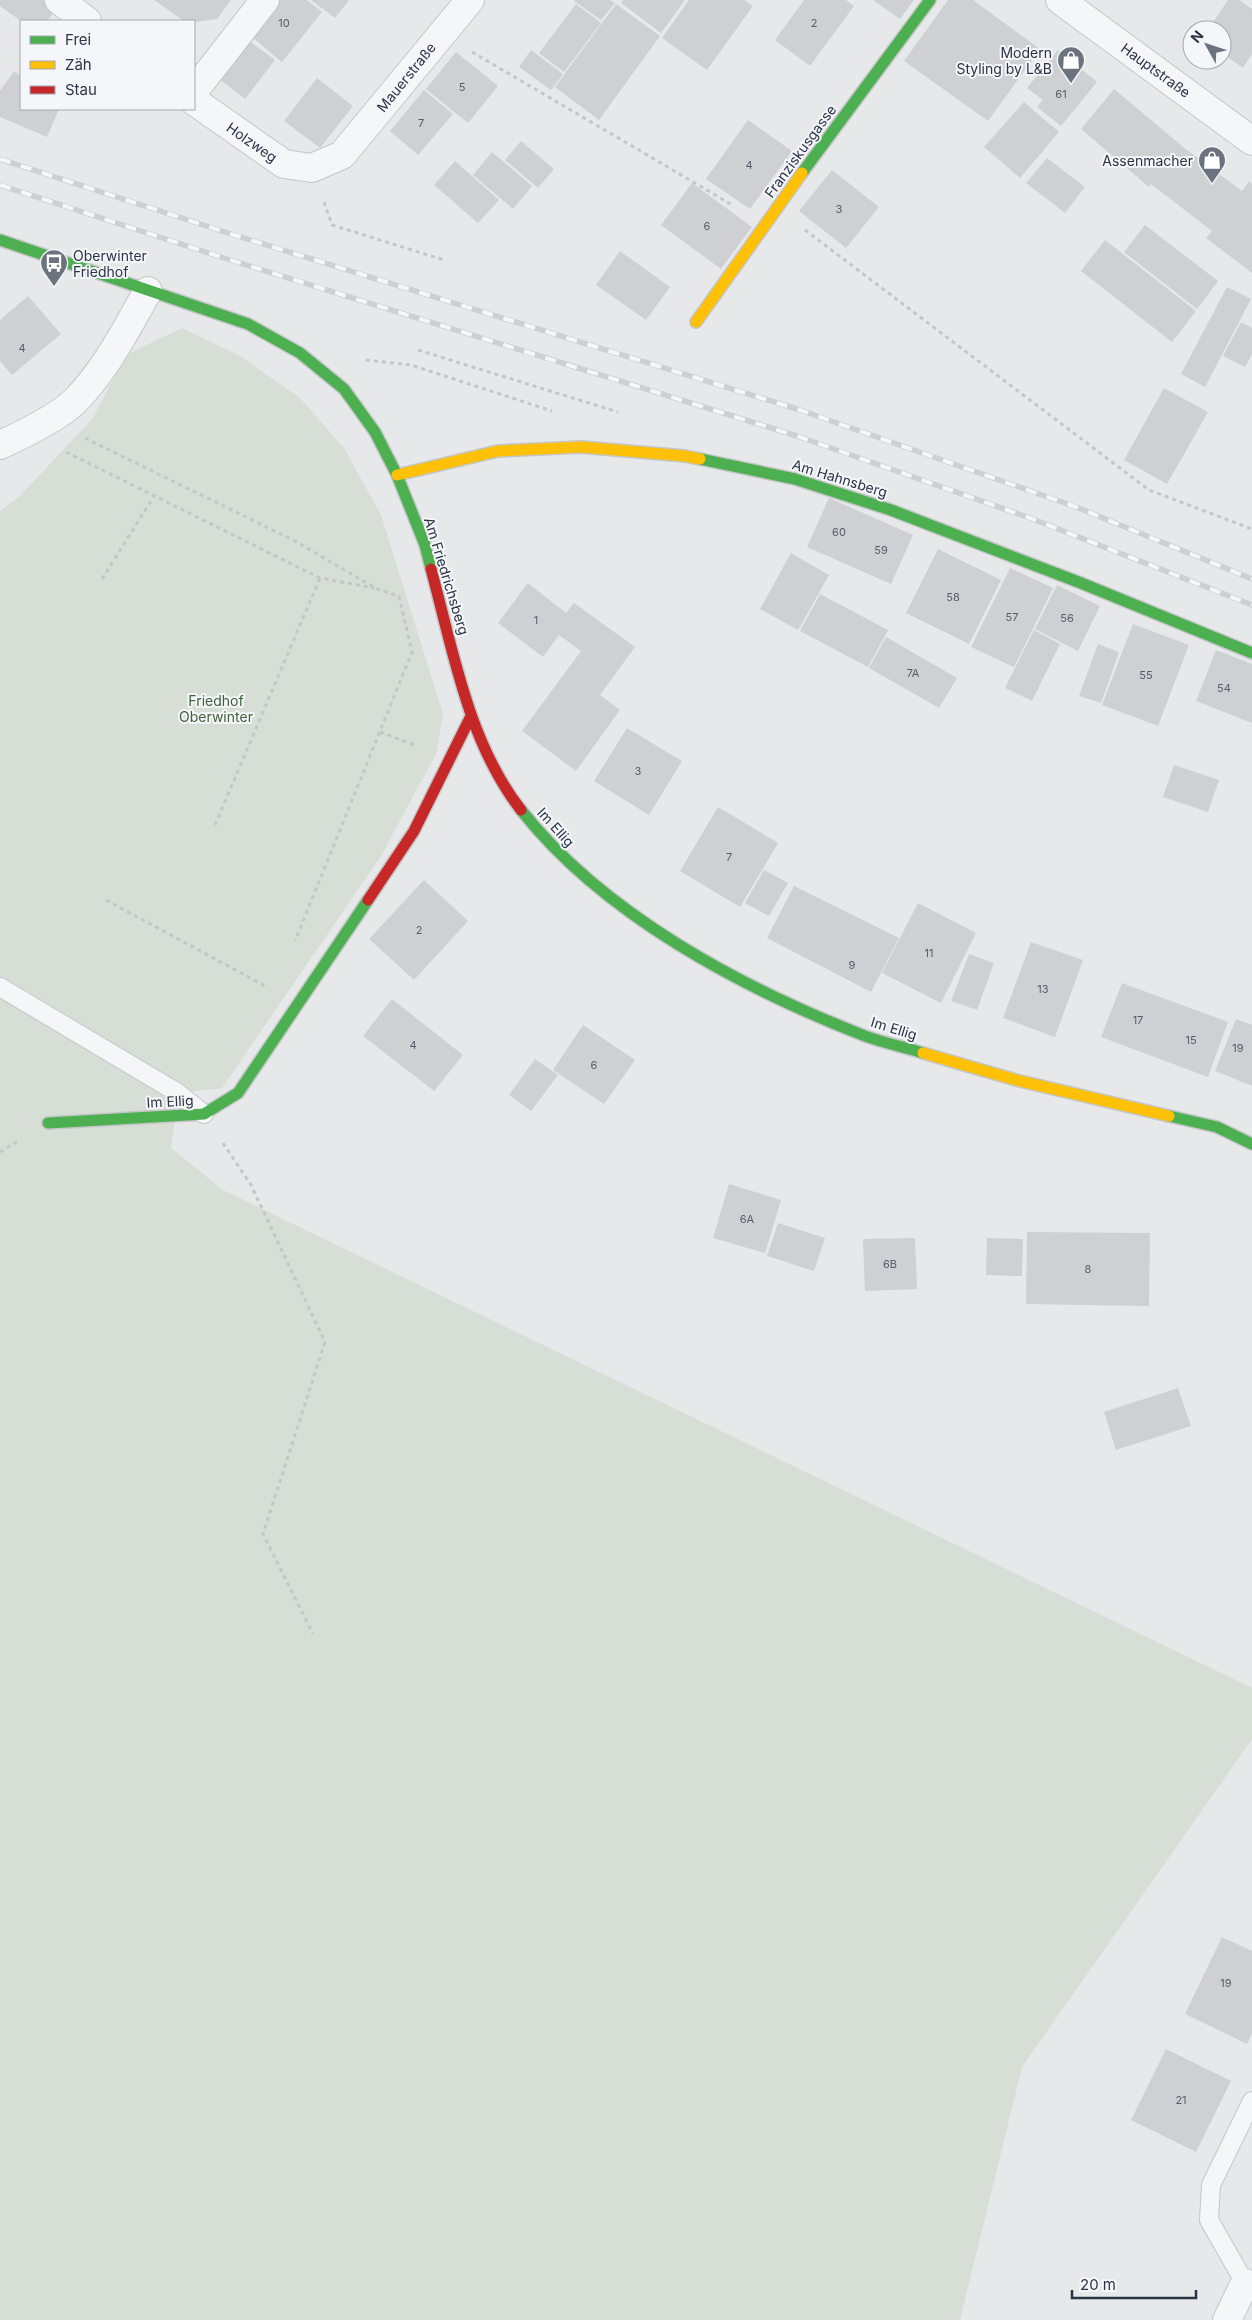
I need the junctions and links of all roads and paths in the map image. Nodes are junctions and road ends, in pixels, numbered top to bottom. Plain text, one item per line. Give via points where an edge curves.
1 (59, 0) edge
2 (265, 0) edge
3 (470, 0) edge
4 (930, 0) edge
5 (1060, 0) edge
6 (86, 20) edge
7 (442, 34) junction
8 (195, 90) edge
9 (195, 102) edge
10 (1252, 141) edge
11 (312, 168) junction
12 (776, 209) junction
13 (766, 224) junction
14 (0, 240) edge
15 (444, 260) dead end
16 (148, 291) junction
17 (696, 322) dead end
18 (418, 350) dead end
19 (364, 360) dead end
20 (562, 414) dead end
21 (623, 414) dead end
22 (78, 434) dead end
23 (0, 445) edge
24 (62, 451) dead end
25 (397, 475) junction
26 (154, 496) junction
27 (1252, 529) edge
28 (320, 578) junction
29 (102, 579) dead end
30 (377, 588) junction
31 (1252, 652) edge
32 (471, 716) junction
33 (380, 732) junction
34 (423, 748) dead end
35 (214, 826) dead end
36 (106, 900) dead end
37 (292, 947) dead end
38 (0, 987) edge
39 (274, 991) dead end
40 (204, 1114) junction
41 (48, 1122) dead end
42 (1252, 1144) edge
43 (313, 1634) dead end
44 (1252, 2101) edge
45 (1245, 2283) joint
46 (1227, 2320) edge

1 - 6 street
2 - 8 street
3 - 7 street, Mauerstraße
4 - 12 street, Franziskusgasse
5 - 10 street, Hauptstraße
7 - 11 street, Mauerstraße via 342,155
7 - 13 path
9 - 11 street, Holzweg via 284,164
11 - 15 path via 332,225
12 - 13 street, Franziskusgasse
12 - 27 path via 1149,490
13 - 17 street, Franziskusgasse
14 - 16 street, Am Friedrichsberg
16 - 23 street via 106,364 75,401 29,432
16 - 25 street, Am Friedrichsberg via 248,324 300,353 344,389 375,432
18 - 21 path
19 - 20 path via 410,365
22 - 30 path via 295,541
24 - 26 path
25 - 31 street, Am Hahnsberg via 498,451 581,447 685,456 786,477 891,510
25 - 32 street, Am Friedrichsberg via 425,545
26 - 28 path
26 - 29 path
28 - 30 path
28 - 35 path
30 - 33 path via 399,596 412,652
32 - 40 street, Im Ellig via 414,831 238,1092
32 - 42 street, Im Ellig via 505,789 544,840 573,868 647,925 748,984 866,1036 1016,1080 1217,1127
33 - 34 path
33 - 37 path
36 - 39 path
38 - 40 lane via 178,1093
40 - 41 street, Im Ellig
40 - 43 path via 251,1184 325,1342 263,1534
44 - 45 lane via 1211,2185 1209,2220
45 - 46 street

